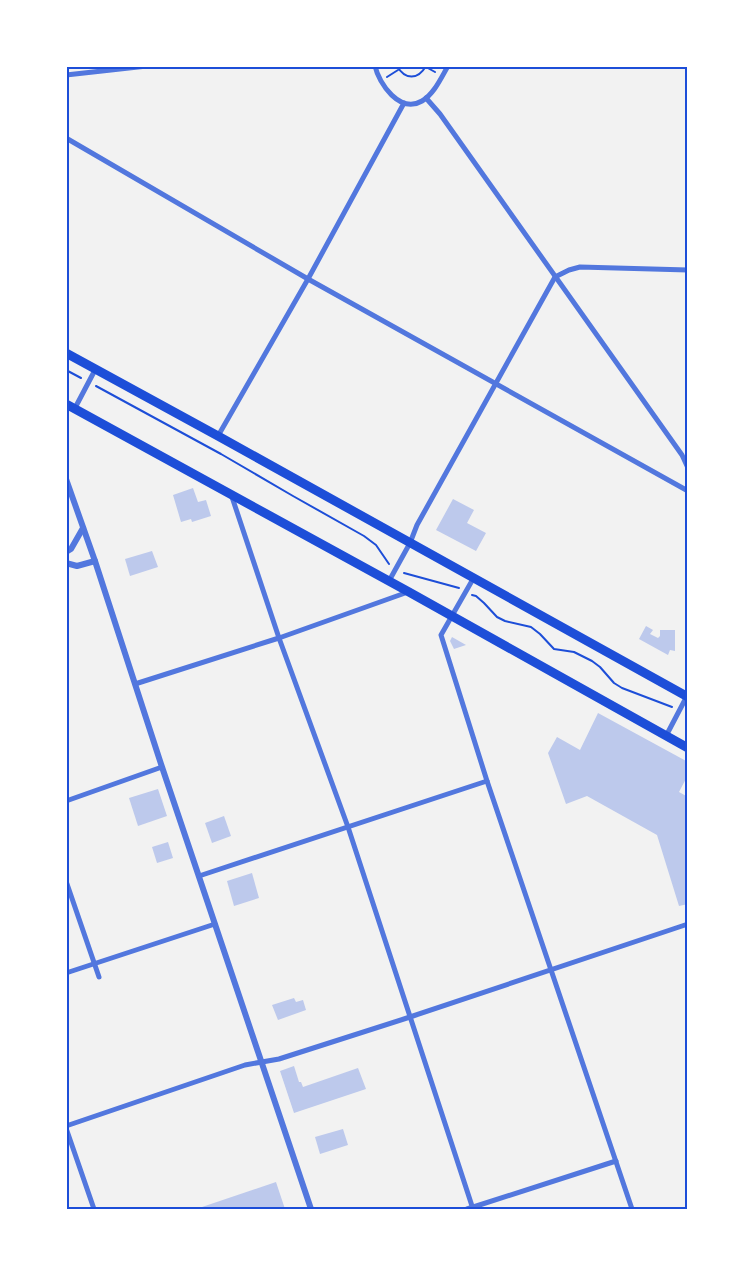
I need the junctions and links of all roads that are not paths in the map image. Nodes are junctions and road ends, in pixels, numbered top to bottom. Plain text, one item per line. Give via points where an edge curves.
1 (146, 66) edge
2 (375, 66) edge
3 (448, 66) edge
4 (66, 75) edge
5 (426, 98) junction
6 (404, 103) junction
7 (66, 138) edge
8 (688, 270) edge
9 (555, 277) junction
10 (308, 278) junction
11 (66, 353) edge
12 (96, 370) junction
13 (496, 384) junction
14 (66, 404) edge
15 (75, 408) junction
16 (218, 436) junction
17 (688, 468) edge
18 (66, 478) edge
19 (688, 491) edge
20 (230, 494) junction
21 (83, 528) junction
22 (410, 543) junction
23 (66, 552) edge
24 (95, 561) junction
25 (66, 563) edge
26 (474, 579) junction
27 (389, 581) junction
28 (409, 592) junction
29 (452, 616) junction
30 (279, 638) junction
31 (135, 684) junction
32 (687, 696) edge
33 (666, 736) junction
34 (688, 748) edge
35 (162, 767) junction
36 (487, 781) junction
37 (66, 801) edge
38 (348, 827) junction
39 (199, 876) junction
40 (66, 881) edge
41 (215, 924) junction
42 (688, 924) edge
43 (93, 963) junction
44 (551, 970) junction
45 (66, 973) edge
46 (99, 978) dead end
47 (410, 1018) junction
48 (262, 1062) junction
49 (66, 1127) edge
50 (616, 1160) junction
51 (471, 1208) edge
52 (94, 1209) edge
53 (311, 1209) edge
54 (632, 1209) edge

1 - 4 street
2 - 6 street via 393,96
3 - 5 street
5 - 6 street via 415,104
5 - 9 street
6 - 10 street
7 - 10 street
8 - 9 street via 580,267
9 - 13 street
9 - 17 street via 682,455
10 - 13 street
10 - 16 street
11 - 12 main road
12 - 15 street
12 - 16 main road
13 - 19 street
13 - 22 street
14 - 15 main road
15 - 20 main road
16 - 22 main road
18 - 21 street
20 - 27 main road
20 - 30 street
21 - 23 street via 71,550
21 - 24 street
22 - 26 main road
22 - 27 street
24 - 25 street via 77,566
24 - 31 street
26 - 29 street
26 - 32 main road
27 - 28 main road
28 - 29 main road
28 - 30 street
29 - 33 main road
29 - 36 street via 441,635
30 - 31 street
30 - 38 street
31 - 35 street
32 - 33 street
33 - 34 main road
35 - 37 street
35 - 39 street
36 - 38 street
36 - 44 street
38 - 39 street
38 - 47 street
39 - 41 street
40 - 43 street
41 - 43 street
41 - 48 street
42 - 44 street
43 - 45 street
43 - 46 street
44 - 47 street
44 - 50 street
47 - 48 street
47 - 51 street
48 - 49 street via 245,1065
48 - 53 street
49 - 52 street
50 - 51 street
50 - 54 street

